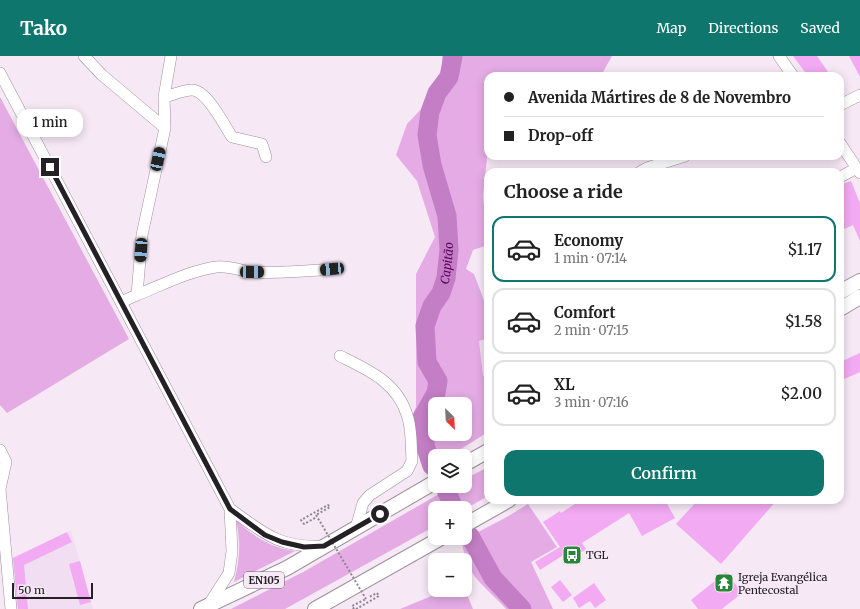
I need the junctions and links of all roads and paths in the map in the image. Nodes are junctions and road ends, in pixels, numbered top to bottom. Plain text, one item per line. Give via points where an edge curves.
1 (84, 56) edge
2 (171, 56) edge
3 (779, 56) edge
4 (790, 72) edge
5 (0, 73) edge
6 (860, 95) edge
7 (164, 97) junction
8 (844, 103) edge
9 (165, 128) junction
10 (844, 149) edge
11 (266, 157) dead end
12 (672, 160) edge
13 (647, 168) edge
14 (859, 171) edge
15 (844, 176) edge
16 (332, 269) dead end
17 (860, 281) edge
18 (844, 290) edge
19 (137, 295) junction
20 (859, 301) edge
21 (121, 302) junction
22 (844, 307) edge
23 (340, 356) dead end
24 (0, 450) edge
25 (484, 453) edge
26 (472, 460) edge
27 (428, 486) edge
28 (0, 489) edge
29 (502, 504) edge
30 (230, 509) junction
31 (316, 518) dead end
32 (472, 521) edge
33 (356, 528) junction
34 (429, 545) edge
35 (324, 546) junction
36 (369, 597) dead end
37 (204, 608) edge
38 (11, 609) edge
39 (315, 609) edge
40 (355, 609) edge

1 - 9 street via 102,75
2 - 7 street
3 - 4 street
5 - 21 street
6 - 8 street
7 - 9 street
7 - 11 street via 191,90 200,93 217,111 232,137 262,144
9 - 19 street via 142,235
10 - 14 street
12 - 13 street
14 - 15 street
16 - 19 street via 252,272 217,267
17 - 18 main road
19 - 21 street
20 - 22 main road
21 - 30 street
23 - 33 street via 382,378 390,385 408,416 412,461 410,467 370,495 364,503
24 - 28 street via 6,462
25 - 26 main road
27 - 33 main road, EN105
28 - 38 street
29 - 32 main road
30 - 35 street via 265,535 282,542 304,547
30 - 37 street via 232,551 229,573
31 - 40 path, bridge via 304,524 301,520 328,505 330,507 316,515 366,599 352,606
33 - 35 main road, EN105
34 - 39 main road
35 - 37 main road, EN105 via 287,568
36 - 40 path via 377,592 379,596

